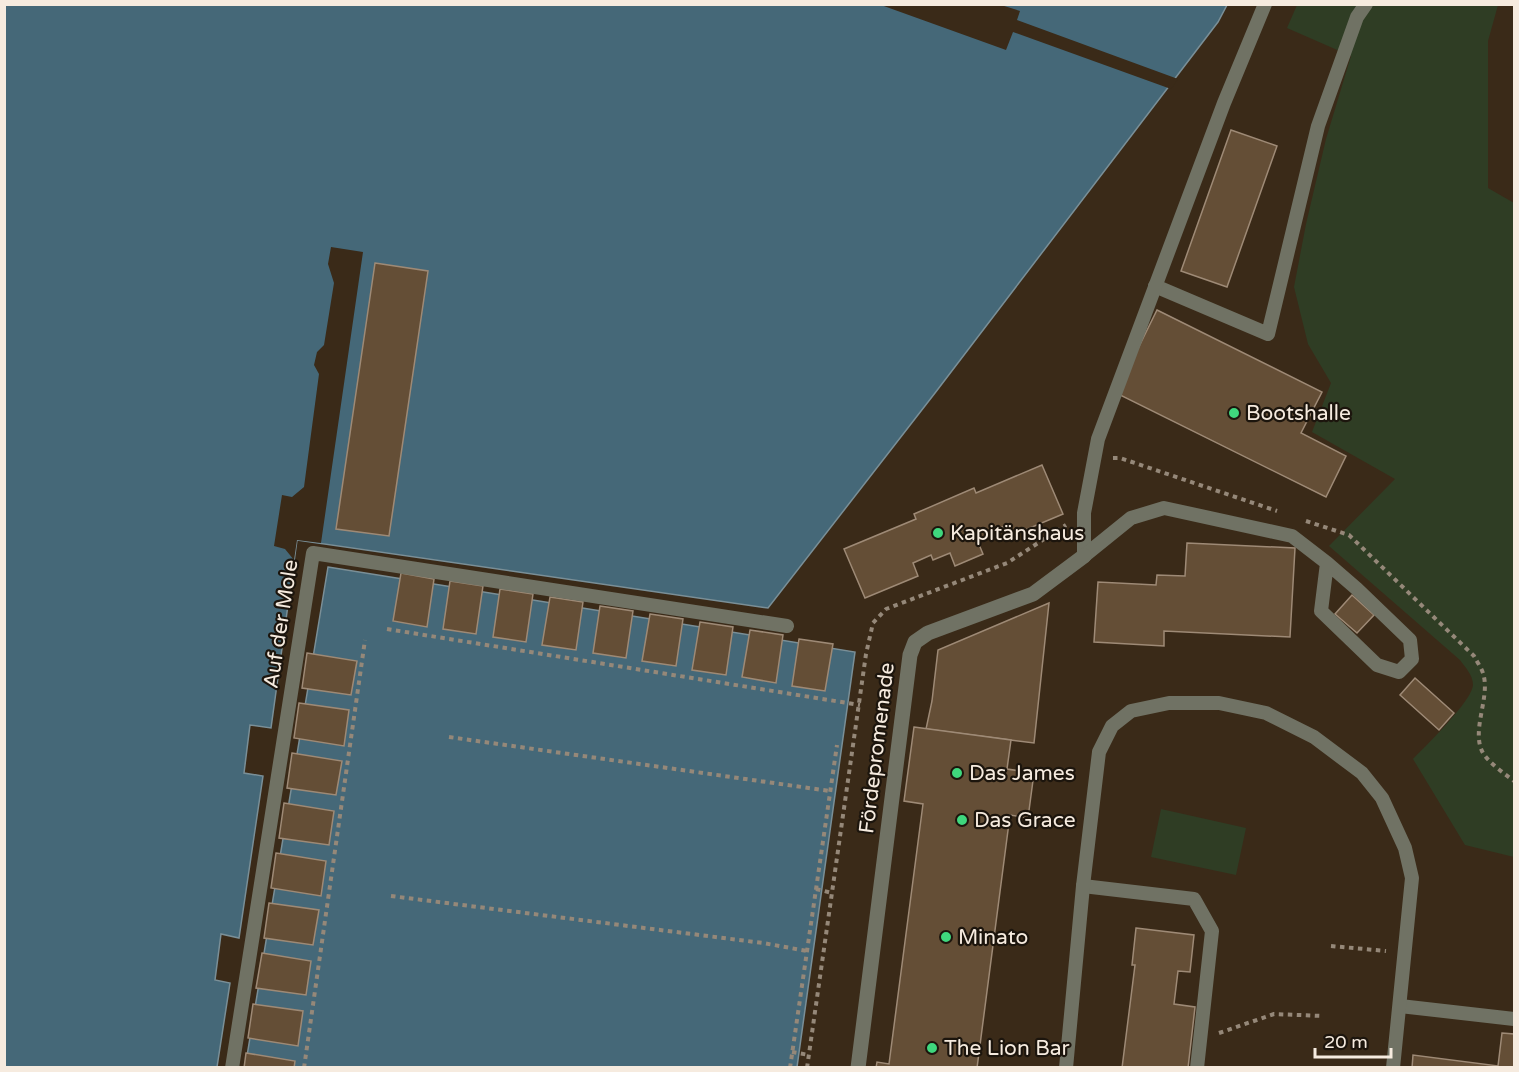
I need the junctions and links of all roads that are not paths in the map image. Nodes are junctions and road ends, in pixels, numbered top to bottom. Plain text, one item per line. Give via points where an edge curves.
1 (1265, 4) edge
2 (1366, 4) edge
3 (1155, 286) junction
4 (1084, 556) junction
5 (1327, 563) junction
6 (787, 626) dead end
7 (1083, 886) junction
8 (1400, 1006) junction
9 (1515, 1019) edge
10 (232, 1068) edge
11 (858, 1068) edge
12 (1066, 1068) edge
13 (1197, 1068) edge
14 (1393, 1068) edge

1 - 3 lane
2 - 3 lane via 1357,17 1318,126 1268,334
3 - 4 lane via 1098,439 1084,513
4 - 5 lane, Fördepromenade via 1131,518 1164,508 1292,536
4 - 11 street, Fördepromenade via 1033,594 928,633 915,642 910,655
5 - 5 lane, Fördepromenade via 1410,640 1412,659 1399,672 1377,666 1321,611
6 - 10 lane, Auf der Mole via 313,553
7 - 8 lane via 1099,752 1112,726 1131,711 1169,703 1219,703 1266,713 1314,737 1362,773 1392,817 1412,878
7 - 12 lane
7 - 13 lane via 1194,899 1212,931
8 - 9 lane
8 - 14 lane

